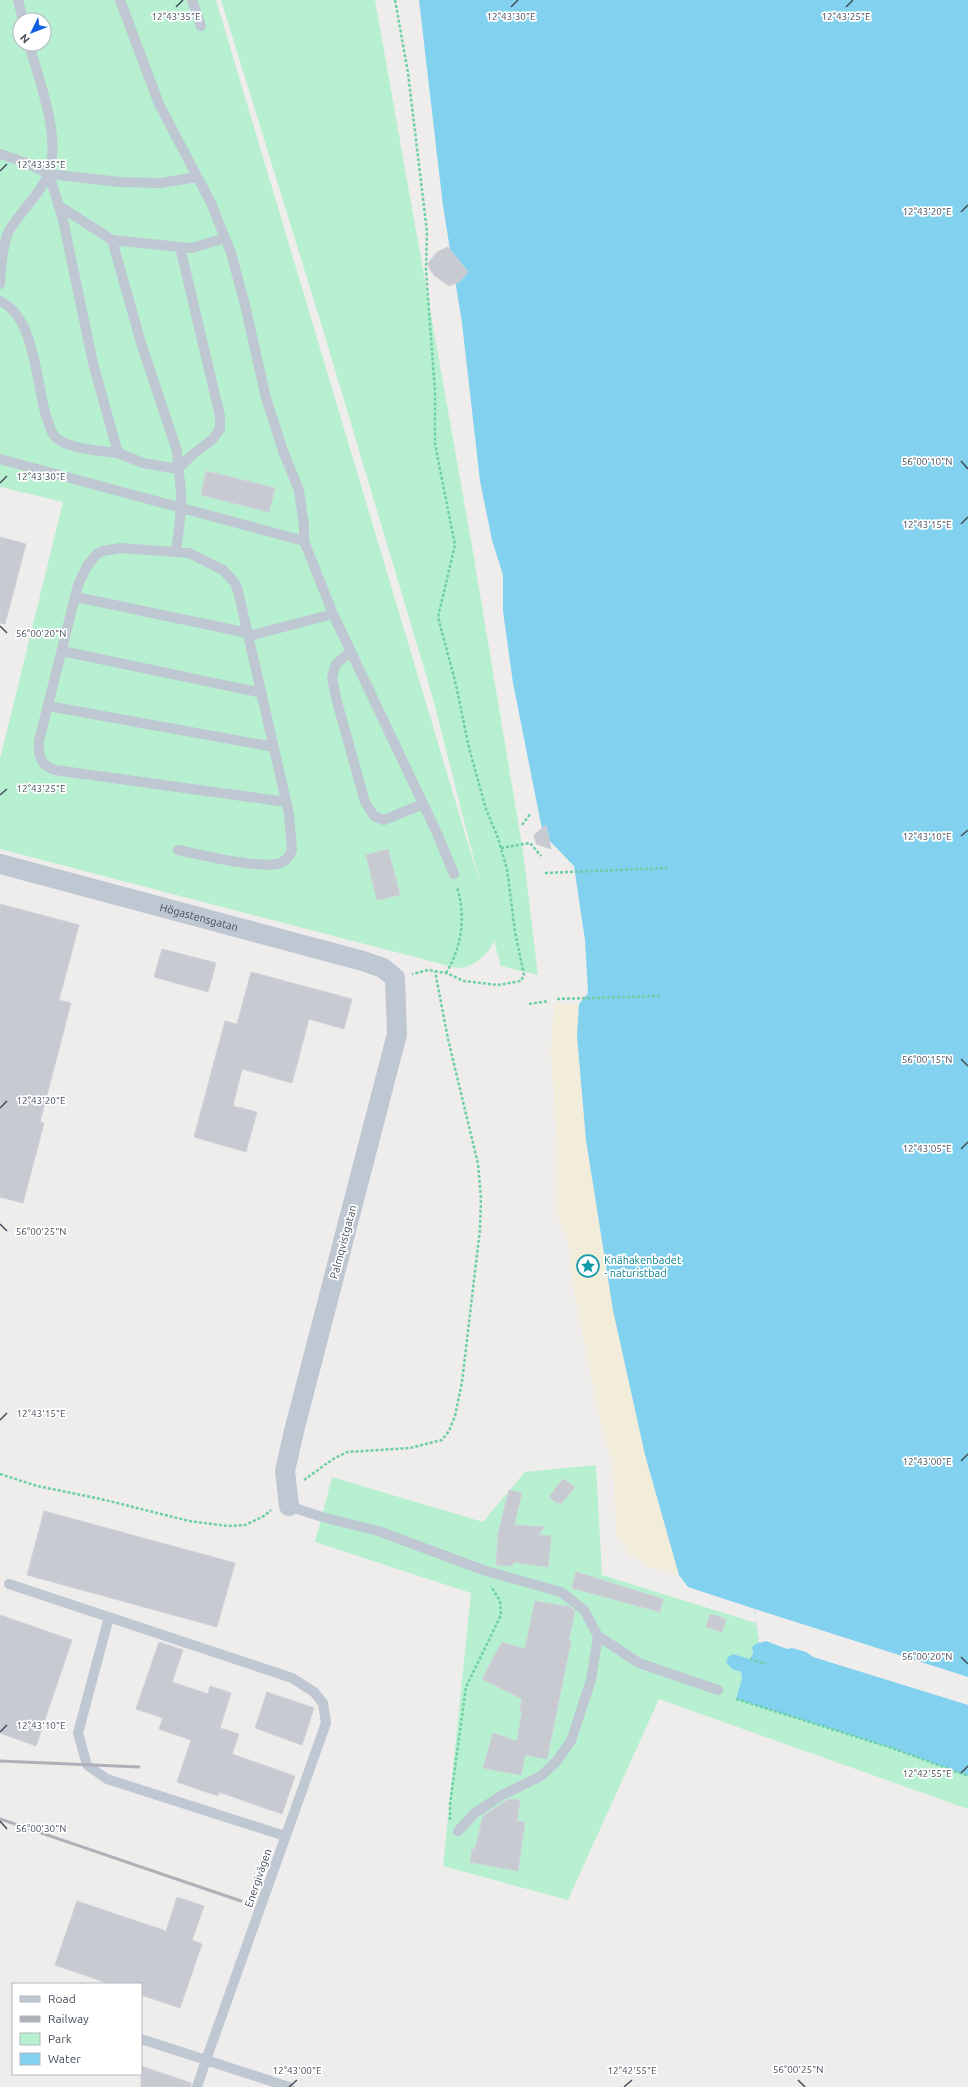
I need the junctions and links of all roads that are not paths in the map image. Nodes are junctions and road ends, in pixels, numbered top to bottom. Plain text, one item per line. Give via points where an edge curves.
1 (18, 0) edge
2 (120, 0) edge
3 (192, 0) edge
4 (21, 12) edge
5 (201, 26) dead end
6 (31, 52) edge
7 (0, 154) edge
8 (49, 174) junction
9 (198, 177) junction
10 (58, 205) junction
11 (225, 238) junction
12 (112, 240) junction
13 (180, 247) junction
14 (0, 284) edge
15 (0, 301) edge
16 (118, 453) junction
17 (0, 459) edge
18 (178, 468) junction
19 (182, 509) junction
20 (304, 541) junction
21 (176, 552) junction
22 (76, 597) junction
23 (333, 614) junction
24 (249, 635) junction
25 (62, 651) junction
26 (350, 652) junction
27 (262, 693) junction
28 (48, 706) junction
29 (274, 747) junction
30 (286, 802) junction
31 (423, 804) junction
32 (178, 850) dead end
33 (0, 864) edge
34 (454, 874) road end
35 (395, 978) joint
36 (288, 1499) joint
37 (10, 1584) dead end
38 (109, 1617) junction
39 (598, 1636) junction
40 (718, 1690) dead end
41 (458, 1831) road end
42 (285, 1836) junction
43 (142, 2039) edge
44 (206, 2060) junction
45 (197, 2087) edge
46 (289, 2087) edge

1 - 4 lane
2 - 9 lane via 159,104
3 - 5 lane
6 - 8 lane via 52,135
7 - 8 lane
8 - 9 lane via 120,182 161,183
8 - 10 lane
8 - 14 lane via 8,233
9 - 11 lane
10 - 12 lane
10 - 16 lane via 93,363
11 - 13 lane via 192,248
11 - 20 lane via 245,306 266,398 299,490
12 - 13 lane
12 - 18 lane via 141,343 177,451
13 - 18 lane via 220,416 220,429 212,440
15 - 16 lane via 17,314 27,332 45,412 50,429 56,437 77,446
16 - 18 lane via 143,463
17 - 19 lane
18 - 19 lane
19 - 20 lane
19 - 21 lane
20 - 23 lane
21 - 22 lane via 121,548 102,551 87,566
21 - 24 lane via 189,553 216,565 230,576 238,591
22 - 24 lane
22 - 25 lane
23 - 24 lane
23 - 26 lane
24 - 27 lane
25 - 27 lane
25 - 28 lane
26 - 31 lane
26 - 31 lane via 336,664 332,677 365,802 374,816 384,820
27 - 29 lane
28 - 29 lane
28 - 30 lane via 38,750 41,761 51,768
29 - 30 lane
30 - 32 lane via 292,850 283,862 253,863
31 - 34 lane
33 - 35 street, Högastensgatan via 363,961 383,968
35 - 36 street, Palmqvistgatan via 397,1034 294,1431 285,1471
36 - 39 lane via 322,1516 378,1531 476,1567 561,1592 584,1610
37 - 38 lane
38 - 42 lane via 78,1733 87,1765 106,1779
38 - 42 lane, Energivägen via 292,1678 314,1692 323,1703 326,1723
39 - 40 lane via 639,1663
39 - 41 lane via 591,1680 571,1741 556,1762 541,1776 502,1794 475,1813
42 - 44 lane, Energivägen
43 - 44 lane
44 - 45 lane, Energivägen
44 - 46 lane

